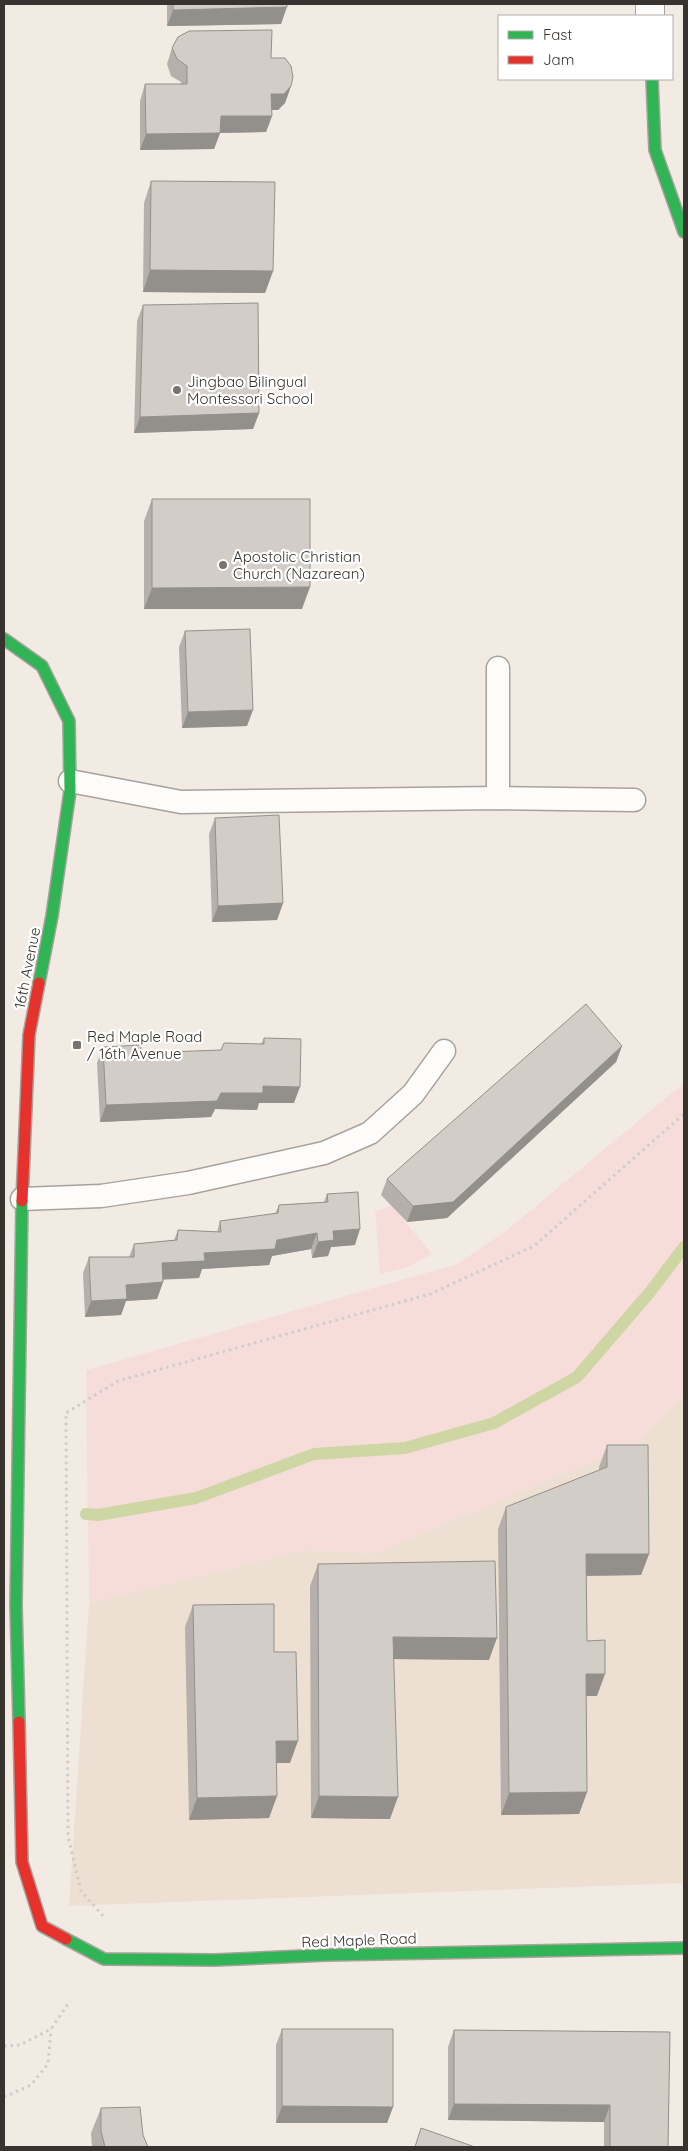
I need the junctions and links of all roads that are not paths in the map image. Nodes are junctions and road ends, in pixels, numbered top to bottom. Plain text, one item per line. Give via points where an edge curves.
1 (652, 80) edge
2 (684, 232) edge
3 (4, 639) edge
4 (498, 668) dead end
5 (70, 781) junction
6 (498, 798) junction
7 (634, 800) dead end
8 (444, 1051) dead end
9 (22, 1199) junction
10 (42, 1926) joint
11 (684, 1948) edge

1 - 2 street via 655,150
3 - 5 street, 16th Avenue via 42,666 69,721
4 - 6 lane
5 - 6 lane via 181,802
5 - 9 street, 16th Avenue via 52,916 29,1035
6 - 7 lane
8 - 9 lane via 413,1094 370,1133 324,1153 178,1185 101,1196
9 - 10 street, 16th Avenue via 16,1605 22,1862
10 - 11 street, Red Maple Road via 104,1959 215,1960

